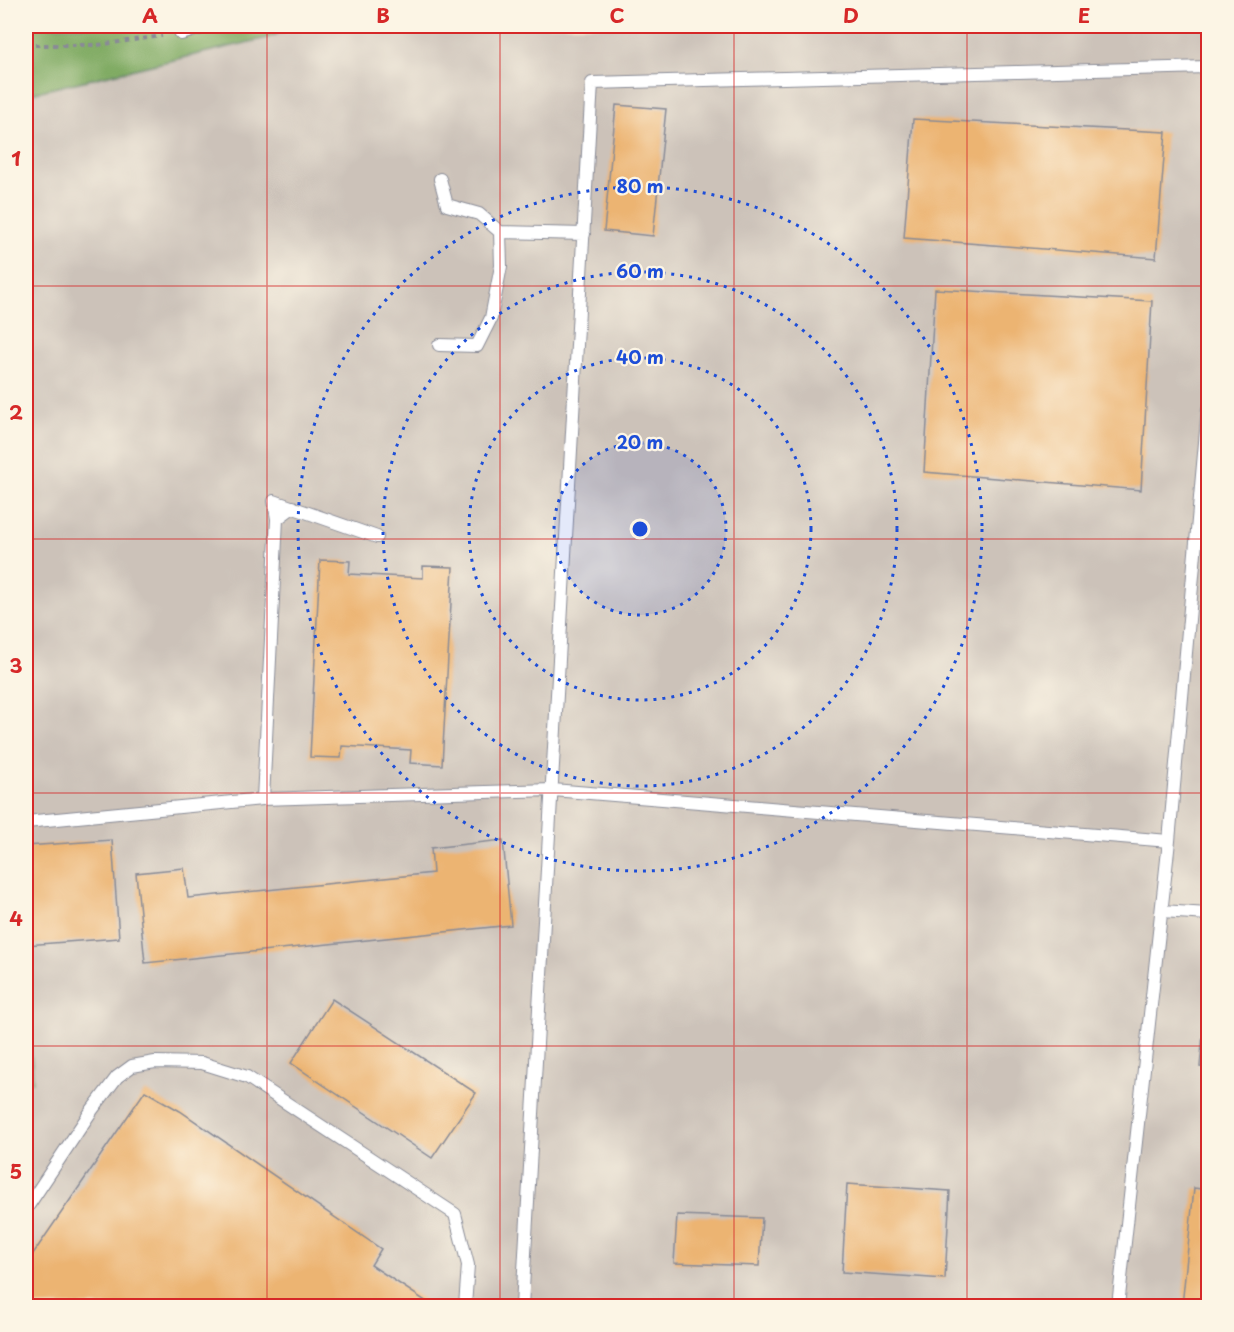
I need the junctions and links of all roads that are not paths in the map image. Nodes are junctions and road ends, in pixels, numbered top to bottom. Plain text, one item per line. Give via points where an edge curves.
1 (209, 26) edge
2 (181, 34) road end
3 (1209, 67) edge
4 (440, 179) dead end
5 (500, 232) junction
6 (584, 234) junction
7 (440, 345) dead end
8 (1209, 409) edge
9 (377, 537) dead end
10 (553, 789) junction
11 (263, 799) junction
12 (26, 822) edge
13 (1169, 841) junction
14 (1162, 911) junction
15 (1209, 914) edge
16 (26, 1209) edge
17 (465, 1306) edge
18 (522, 1306) edge
19 (1118, 1306) edge

1 - 2 lane
3 - 6 lane via 592,83
4 - 5 lane via 447,205 479,214
5 - 6 lane
5 - 7 lane via 501,266 491,318 477,346
6 - 10 lane
8 - 13 lane
9 - 11 lane via 293,507 277,519
10 - 11 lane
10 - 13 lane
10 - 18 lane
11 - 12 lane
13 - 14 lane
14 - 15 lane
14 - 19 lane
16 - 17 lane via 117,1077 132,1066 155,1062 202,1063 247,1077 454,1214 468,1265

